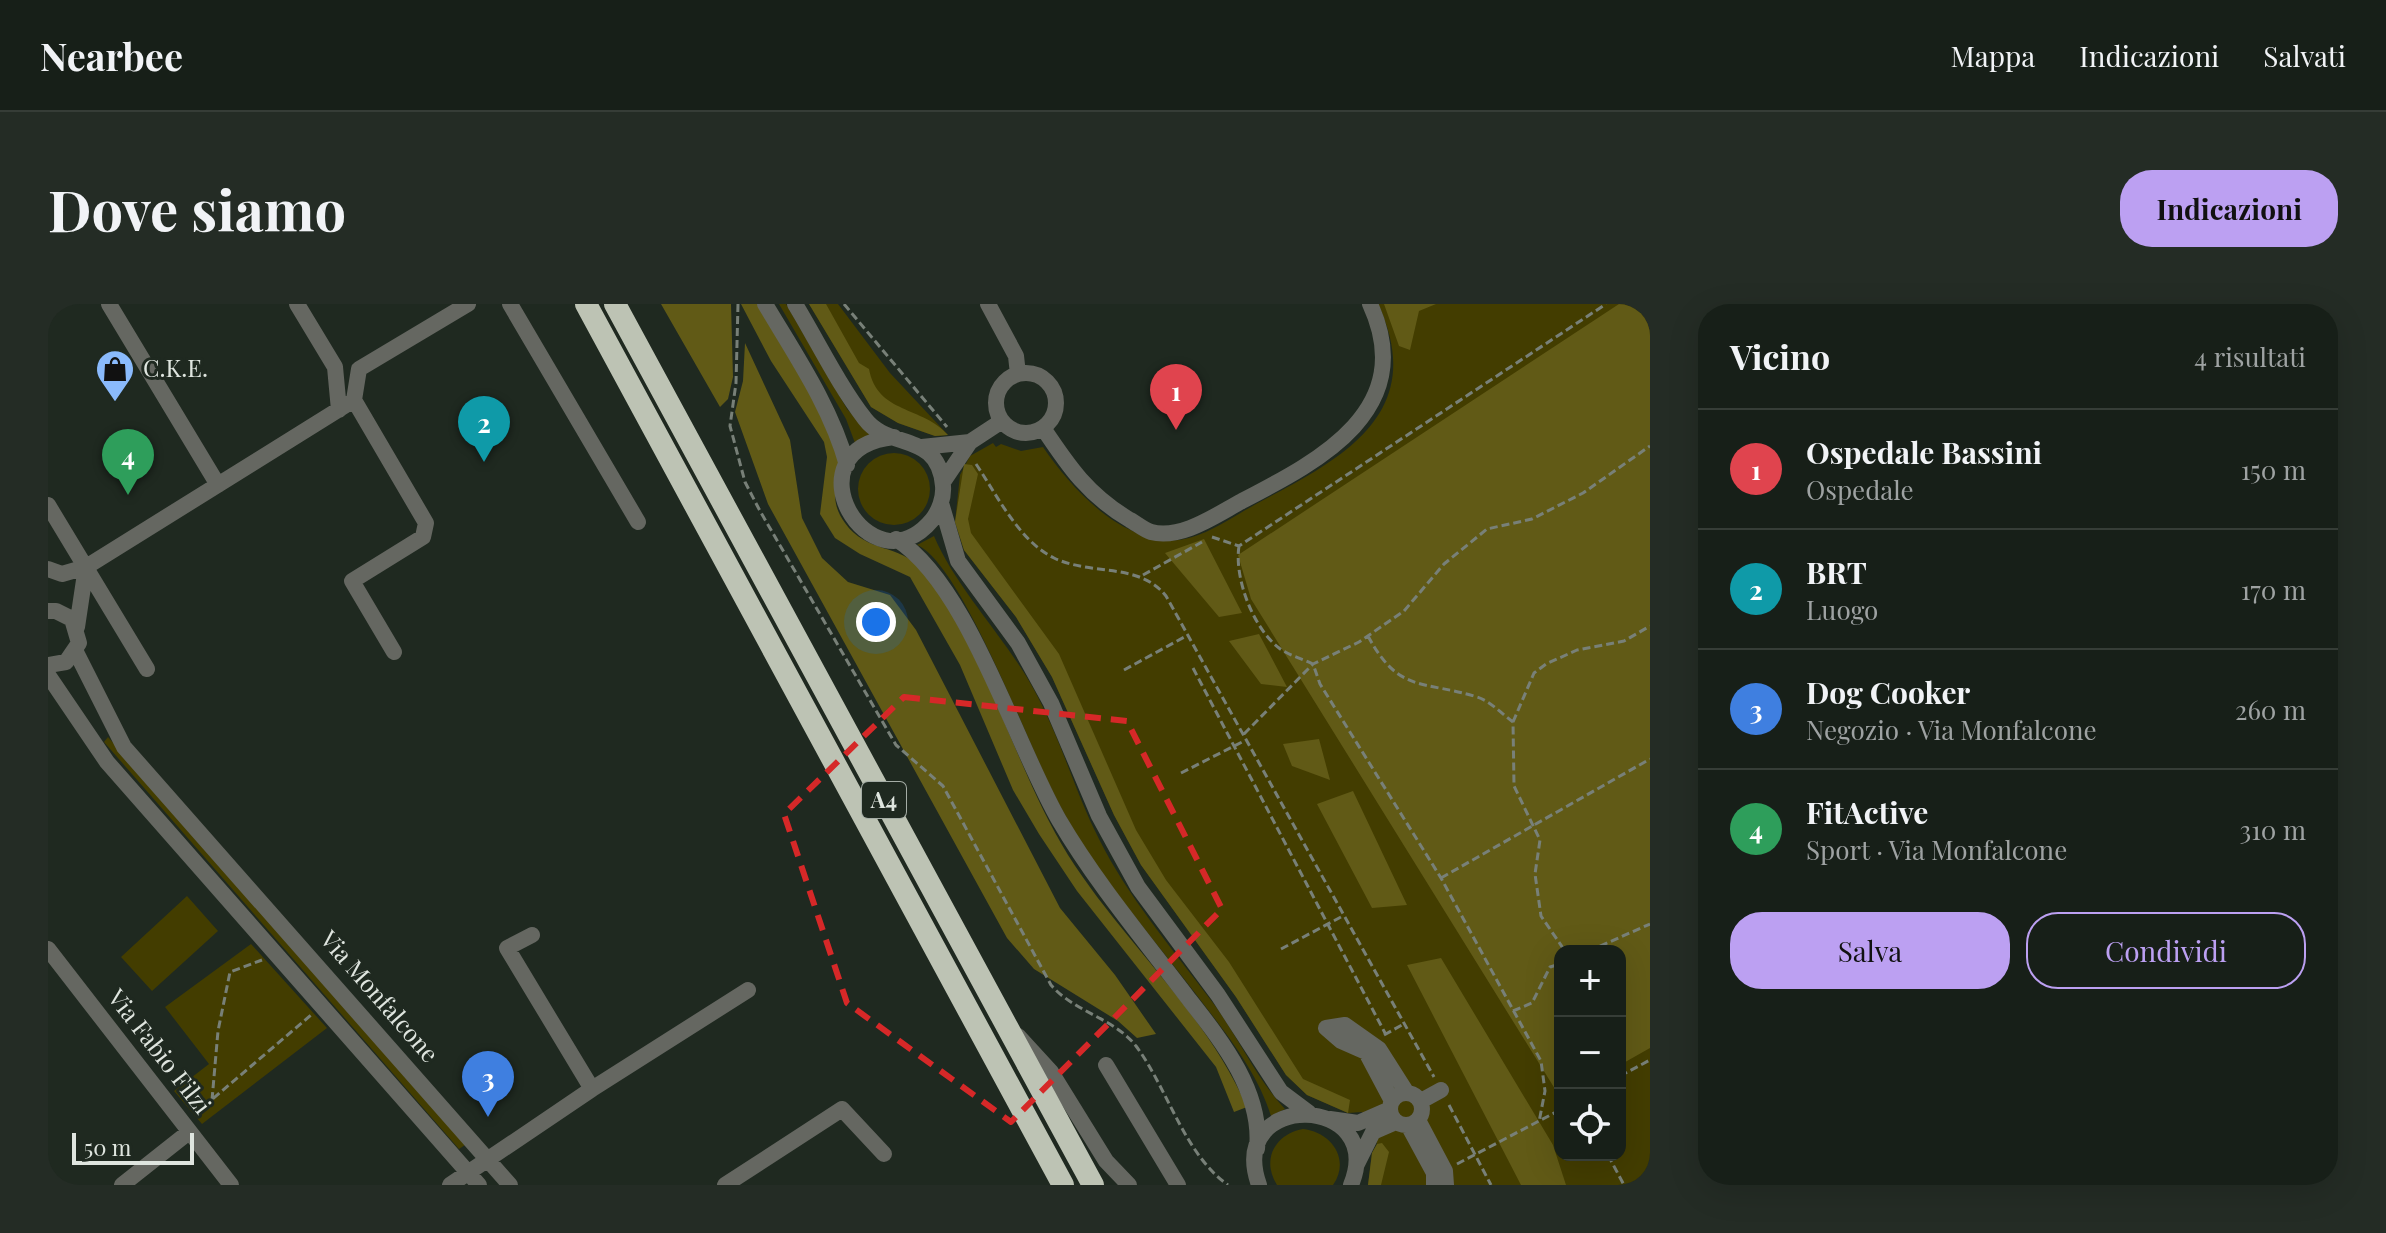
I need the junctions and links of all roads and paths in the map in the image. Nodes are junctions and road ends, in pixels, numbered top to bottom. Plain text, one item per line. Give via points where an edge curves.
1 (109, 304) edge
2 (297, 304) edge
3 (468, 304) edge
4 (510, 304) edge
5 (586, 304) edge
6 (615, 304) edge
7 (738, 304) edge
8 (765, 304) edge
9 (795, 304) edge
10 (844, 304) edge
11 (988, 304) edge
12 (1370, 304) edge
13 (1606, 304) edge
14 (1018, 374) junction
15 (354, 400) junction
16 (339, 410) junction
17 (1002, 421) junction
18 (1043, 428) junction
19 (894, 437) junction
20 (965, 445) junction
21 (1650, 446) edge
22 (922, 447) junction
23 (847, 465) junction
24 (943, 482) junction
25 (218, 485) junction
26 (941, 503) junction
27 (48, 505) edge
28 (638, 522) dead end
29 (896, 539) junction
30 (1239, 546) junction
31 (86, 567) junction
32 (48, 569) edge
33 (1143, 575) junction
34 (51, 609) edge
35 (1650, 626) edge
36 (77, 627) junction
37 (1188, 635) junction
38 (1368, 636) junction
39 (76, 652) junction
40 (394, 652) dead end
41 (1313, 664) junction
42 (48, 665) edge
43 (1193, 668) dead end
44 (147, 669) dead end
45 (1124, 670) dead end
46 (48, 675) edge
47 (1513, 722) junction
48 (1244, 734) junction
49 (1247, 739) junction
50 (1234, 746) junction
51 (1650, 759) edge
52 (1181, 773) dead end
53 (1531, 825) junction
54 (1441, 878) junction
55 (1342, 917) junction
56 (1650, 924) edge
57 (1328, 925) junction
58 (532, 935) dead end
59 (1561, 945) edge
60 (1603, 945) edge
61 (48, 949) edge
62 (1281, 949) dead end
63 (275, 950) junction
64 (1554, 966) edge
65 (748, 990) dead end
66 (323, 1004) junction
67 (1513, 1011) junction
68 (1005, 1022) junction
69 (1386, 1034) dead end
70 (1650, 1060) edge
71 (1106, 1065) dead end
72 (1626, 1073) edge
73 (592, 1089) junction
74 (1441, 1090) junction
75 (212, 1100) junction
76 (1405, 1110) junction
77 (1309, 1113) junction
78 (1554, 1113) edge
79 (1329, 1118) junction
80 (1539, 1122) junction
81 (185, 1126) junction
82 (1257, 1149) junction
83 (884, 1154) dead end
84 (1474, 1154) junction
85 (486, 1157) junction
86 (1611, 1161) edge
87 (1454, 1165) dead end
88 (468, 1172) junction
89 (1354, 1179) edge
90 (1453, 1180) edge
91 (122, 1185) edge
92 (231, 1185) edge
93 (450, 1185) edge
94 (479, 1185) edge
95 (510, 1185) edge
96 (725, 1185) edge
97 (1063, 1185) edge
98 (1093, 1185) edge
99 (1129, 1185) edge
100 (1178, 1185) edge
101 (1228, 1185) edge
102 (1259, 1185) edge
103 (1434, 1185) edge
104 (1491, 1185) edge
105 (1624, 1185) edge

1 - 25 street
2 - 16 street via 335,367
3 - 15 street via 359,369
4 - 28 street
5 - 97 highway, A4
6 - 68 highway, A4
7 - 101 path via 730,426 745,482 760,511 896,745 943,786 1051,985 1062,998 1113,1026 1136,1046 1206,1163
8 - 23 street via 820,397
9 - 19 street via 867,423
10 - 20 path
11 - 14 street via 1016,356
12 - 18 street via 1382,359 1376,394 1361,421 1323,457 1195,526 1151,532 1113,510 1080,483
13 - 30 path
14 - 17 street via 998,393
14 - 18 street via 1037,375 1051,386 1056,404
15 - 16 street
15 - 40 street via 426,523 423,537 352,581
16 - 25 street
17 - 18 street via 1026,433
17 - 20 street
19 - 22 street
19 - 23 street via 866,444
20 - 22 street
20 - 24 street
20 - 33 path via 1023,533 1051,556 1075,566
21 - 38 path via 1583,493 1532,519 1487,529 1444,564 1404,611
22 - 24 street
23 - 29 street via 842,479 845,510 866,533
24 - 26 street
25 - 31 street
26 - 29 street via 924,528
26 - 77 street via 958,561 1018,643 1138,887 1281,1092
27 - 31 street
29 - 82 street via 917,552 951,599 1061,823 1230,1054 1251,1104
30 - 33 path via 1213,536
30 - 41 path via 1237,562 1254,616 1279,648
31 - 32 street via 62,574
31 - 34 street via 75,593
31 - 36 street
31 - 44 street
33 - 37 path via 1166,596
34 - 36 street
35 - 47 path via 1624,641 1577,650 1546,664 1534,673
36 - 39 street
37 - 45 path
37 - 48 path
38 - 41 path
38 - 47 path via 1398,677 1481,697
39 - 42 street via 66,662
39 - 85 street, Via Monfalcone via 124,747
41 - 48 path
41 - 54 path via 1320,684
43 - 50 path
46 - 63 street, Via Monfalcone via 107,762
47 - 53 path via 1514,786
48 - 49 path
49 - 50 path
49 - 55 path
50 - 52 path
50 - 57 path
51 - 53 path
53 - 54 path
53 - 59 path via 1540,840 1535,874 1541,916
54 - 67 path
55 - 57 path
55 - 74 path
56 - 60 path
57 - 62 path
57 - 69 path
58 - 73 street via 507,948
61 - 81 street, Via Fabio Filzi
63 - 66 street, Via Monfalcone
63 - 75 path via 230,972
64 - 67 path via 1532,1003
65 - 73 street
66 - 75 path
66 - 88 street, Via Monfalcone
67 - 80 path via 1541,1061 1545,1091
68 - 98 highway, A4
68 - 99 street via 1051,1072 1106,1161
70 - 72 path
71 - 100 street
73 - 85 street
74 - 76 street
74 - 84 path
75 - 81 path
76 - 76 street via 1374,1044 1345,1025 1326,1028 1366,1052
76 - 79 street via 1358,1123
76 - 89 street via 1373,1132
76 - 90 street
76 - 103 street via 1434,1173
77 - 79 street
77 - 82 street via 1289,1115 1272,1125
78 - 80 path
79 - 89 street via 1346,1133
80 - 84 path
81 - 91 street
81 - 92 street, Via Fabio Filzi
82 - 102 street
83 - 96 street via 842,1109
84 - 104 path
85 - 88 street
85 - 95 street, Via Monfalcone
86 - 105 path
87 - 90 path
88 - 93 street
88 - 94 street, Via Monfalcone

